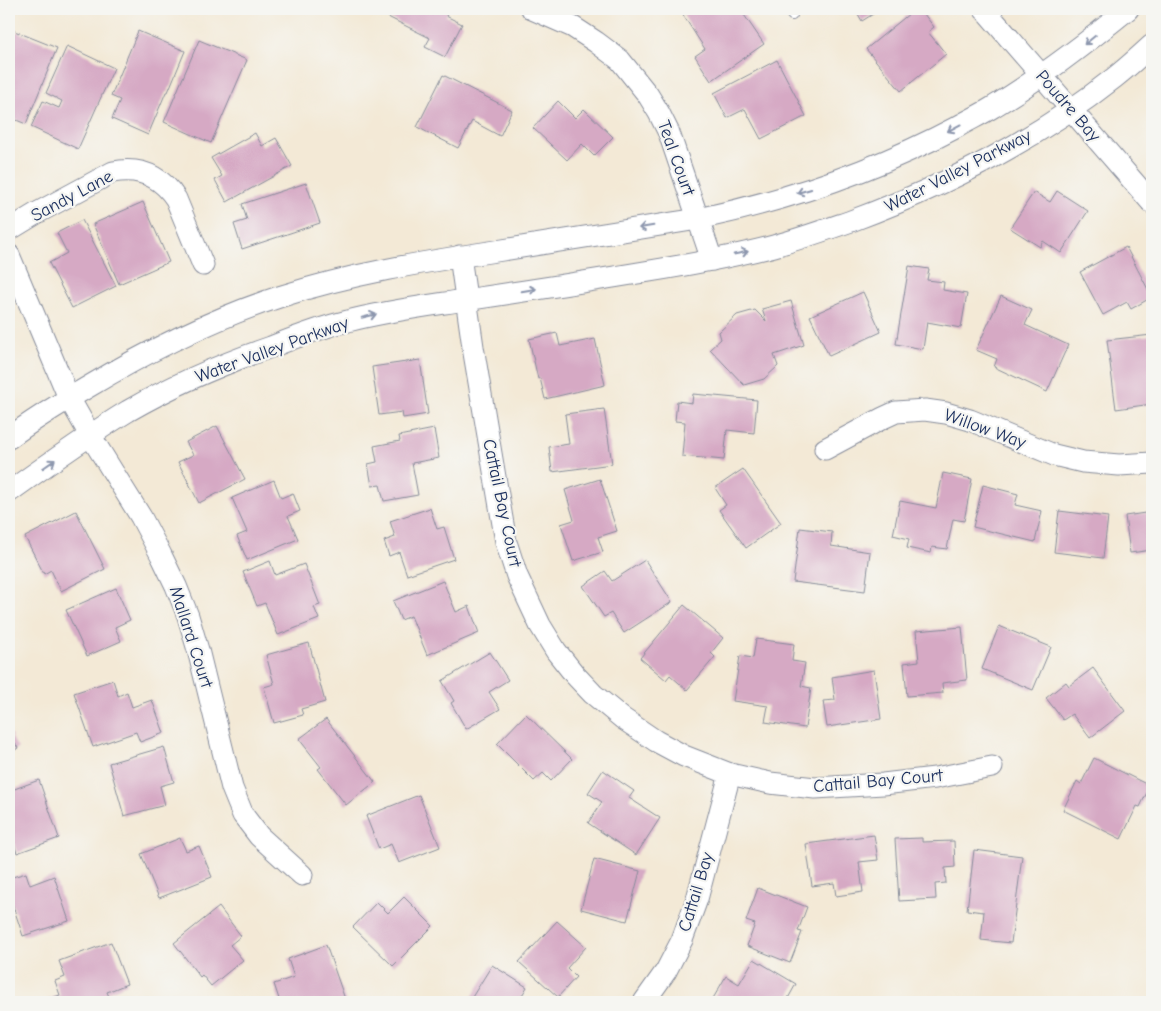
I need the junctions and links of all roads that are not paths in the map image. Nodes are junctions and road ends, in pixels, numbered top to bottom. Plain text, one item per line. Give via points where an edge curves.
1 (532, 9) edge
2 (984, 9) edge
3 (1128, 9) edge
4 (1152, 45) edge
5 (1041, 76) junction
6 (1071, 109) junction
7 (1152, 202) edge
8 (698, 219) junction
9 (9, 230) edge
10 (9, 255) edge
11 (460, 256) junction
12 (712, 260) junction
13 (203, 264) dead end
14 (466, 300) junction
15 (68, 398) junction
16 (90, 435) junction
17 (9, 438) edge
18 (825, 449) dead end
19 (1152, 463) edge
20 (9, 492) edge
21 (992, 767) dead end
22 (730, 774) junction
23 (302, 875) dead end
24 (644, 1002) edge

1 - 8 street, Teal Court via 573,27 596,42 620,60 648,94 669,133
2 - 5 street, Poudre Bay
3 -> 5 street
4 - 6 street, Water Valley Parkway
5 - 6 street, Poudre Bay
5 -> 8 street via 992,108 885,161 812,189
6 - 7 street, Poudre Bay
12 -> 6 street, Water Valley Parkway via 811,235 880,210 990,158
8 -> 11 street
8 - 12 street
9 - 13 street, Sandy Lane via 113,172 138,171 158,180 176,199
10 - 15 street, Mallard Court
11 - 14 street, Cattail Bay Court
11 - 15 street via 393,267 278,297 159,347
14 -> 12 street, Water Valley Parkway
16 -> 14 street, Water Valley Parkway via 131,409 230,361 346,321
14 - 22 street, Cattail Bay Court via 506,542 517,576 540,626 575,675 622,718 684,756
15 - 16 street, Mallard Court
15 - 17 street
20 -> 16 street, Water Valley Parkway
16 - 23 street, Mallard Court via 141,517 176,586 198,650 232,788 243,815 259,836
18 - 19 street, Willow Way via 896,412 925,410 970,420 1054,455 1082,462
21 - 22 street, Cattail Bay Court via 935,778 815,788
22 - 24 street, Cattail Bay via 697,898 682,940 666,971

